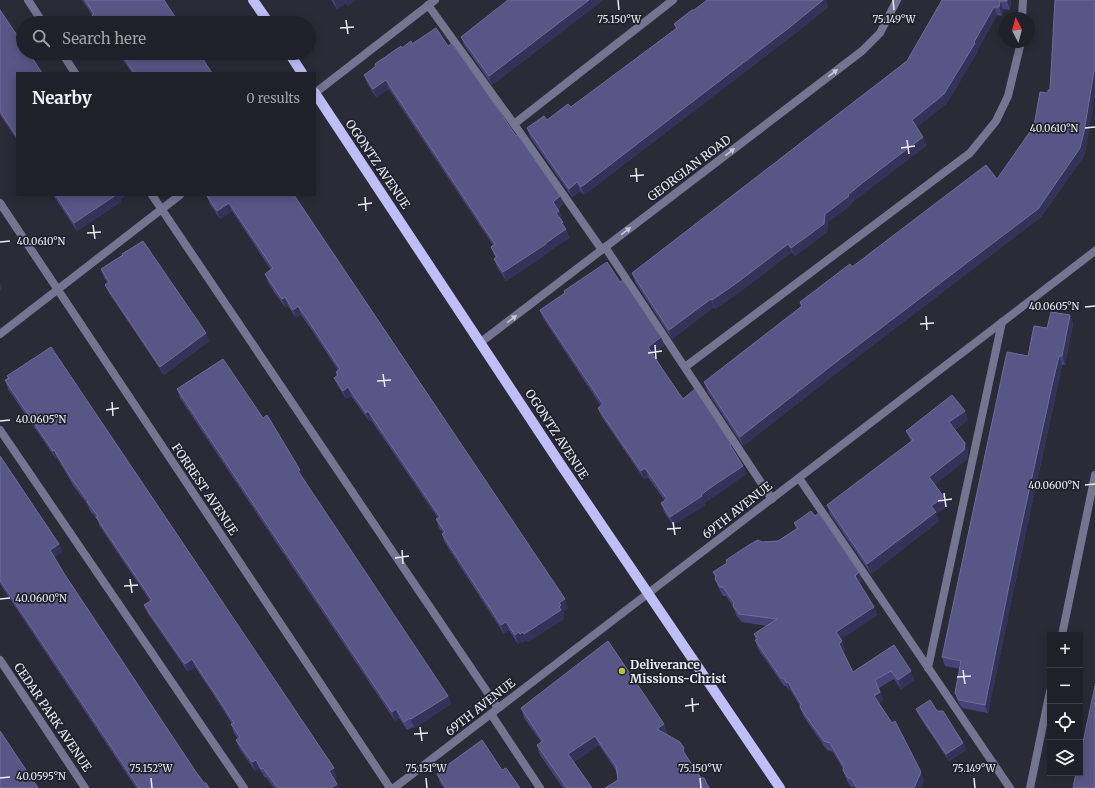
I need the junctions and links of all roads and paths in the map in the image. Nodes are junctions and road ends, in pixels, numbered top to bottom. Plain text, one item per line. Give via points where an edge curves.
1 (28, 0) edge
2 (253, 0) edge
3 (673, 0) edge
4 (897, 0) edge
5 (1023, 0) edge
6 (432, 3) edge
7 (1022, 12) edge
8 (38, 16) edge
9 (264, 16) edge
10 (1020, 48) edge
11 (66, 60) edge
12 (294, 60) edge
13 (73, 72) edge
14 (301, 72) edge
15 (316, 92) edge
16 (316, 94) edge
17 (514, 124) junction
18 (153, 196) edge
19 (179, 196) edge
20 (0, 203) edge
21 (161, 210) junction
22 (604, 249) junction
23 (1095, 250) edge
24 (58, 290) junction
25 (1002, 322) junction
26 (0, 334) edge
27 (481, 342) junction
28 (685, 367) junction
29 (0, 430) edge
30 (1095, 475) edge
31 (799, 478) junction
32 (772, 499) junction
33 (648, 594) junction
34 (1063, 632) edge
35 (0, 660) edge
36 (928, 668) junction
37 (1047, 704) edge
38 (495, 711) junction
39 (85, 788) edge
40 (244, 788) edge
41 (390, 788) edge
42 (394, 788) edge
43 (540, 788) edge
44 (780, 788) edge
45 (1010, 788) edge
46 (1030, 788) edge

1 - 8 street
2 - 9 main road
3 - 17 street
22 -> 4 street, GEORGIAN ROAD via 862,51 880,33
5 - 7 street
6 - 15 street
6 - 17 street
10 - 28 street via 1008,96 996,121 970,153
11 - 13 street
12 - 14 main road
16 - 27 main road, OGONTZ AVENUE
17 - 22 street
18 - 21 street
19 - 21 street
20 - 24 street, FORREST AVENUE
21 - 24 street
21 - 38 street
27 -> 22 street, GEORGIAN ROAD
22 - 28 street
23 - 25 street, 69TH AVENUE
24 - 26 street
24 - 41 street, FORREST AVENUE
25 - 31 street, 69TH AVENUE
25 - 36 street
27 - 33 main road, OGONTZ AVENUE
28 - 32 street
29 - 40 street
30 - 34 street
31 - 32 street, 69TH AVENUE
31 - 36 street
32 - 33 street, 69TH AVENUE
33 - 38 street, 69TH AVENUE
33 - 44 main road, OGONTZ AVENUE
35 - 39 street, CEDAR PARK AVENUE
36 - 45 street
37 - 46 street
38 - 42 street, 69TH AVENUE
38 - 43 street

